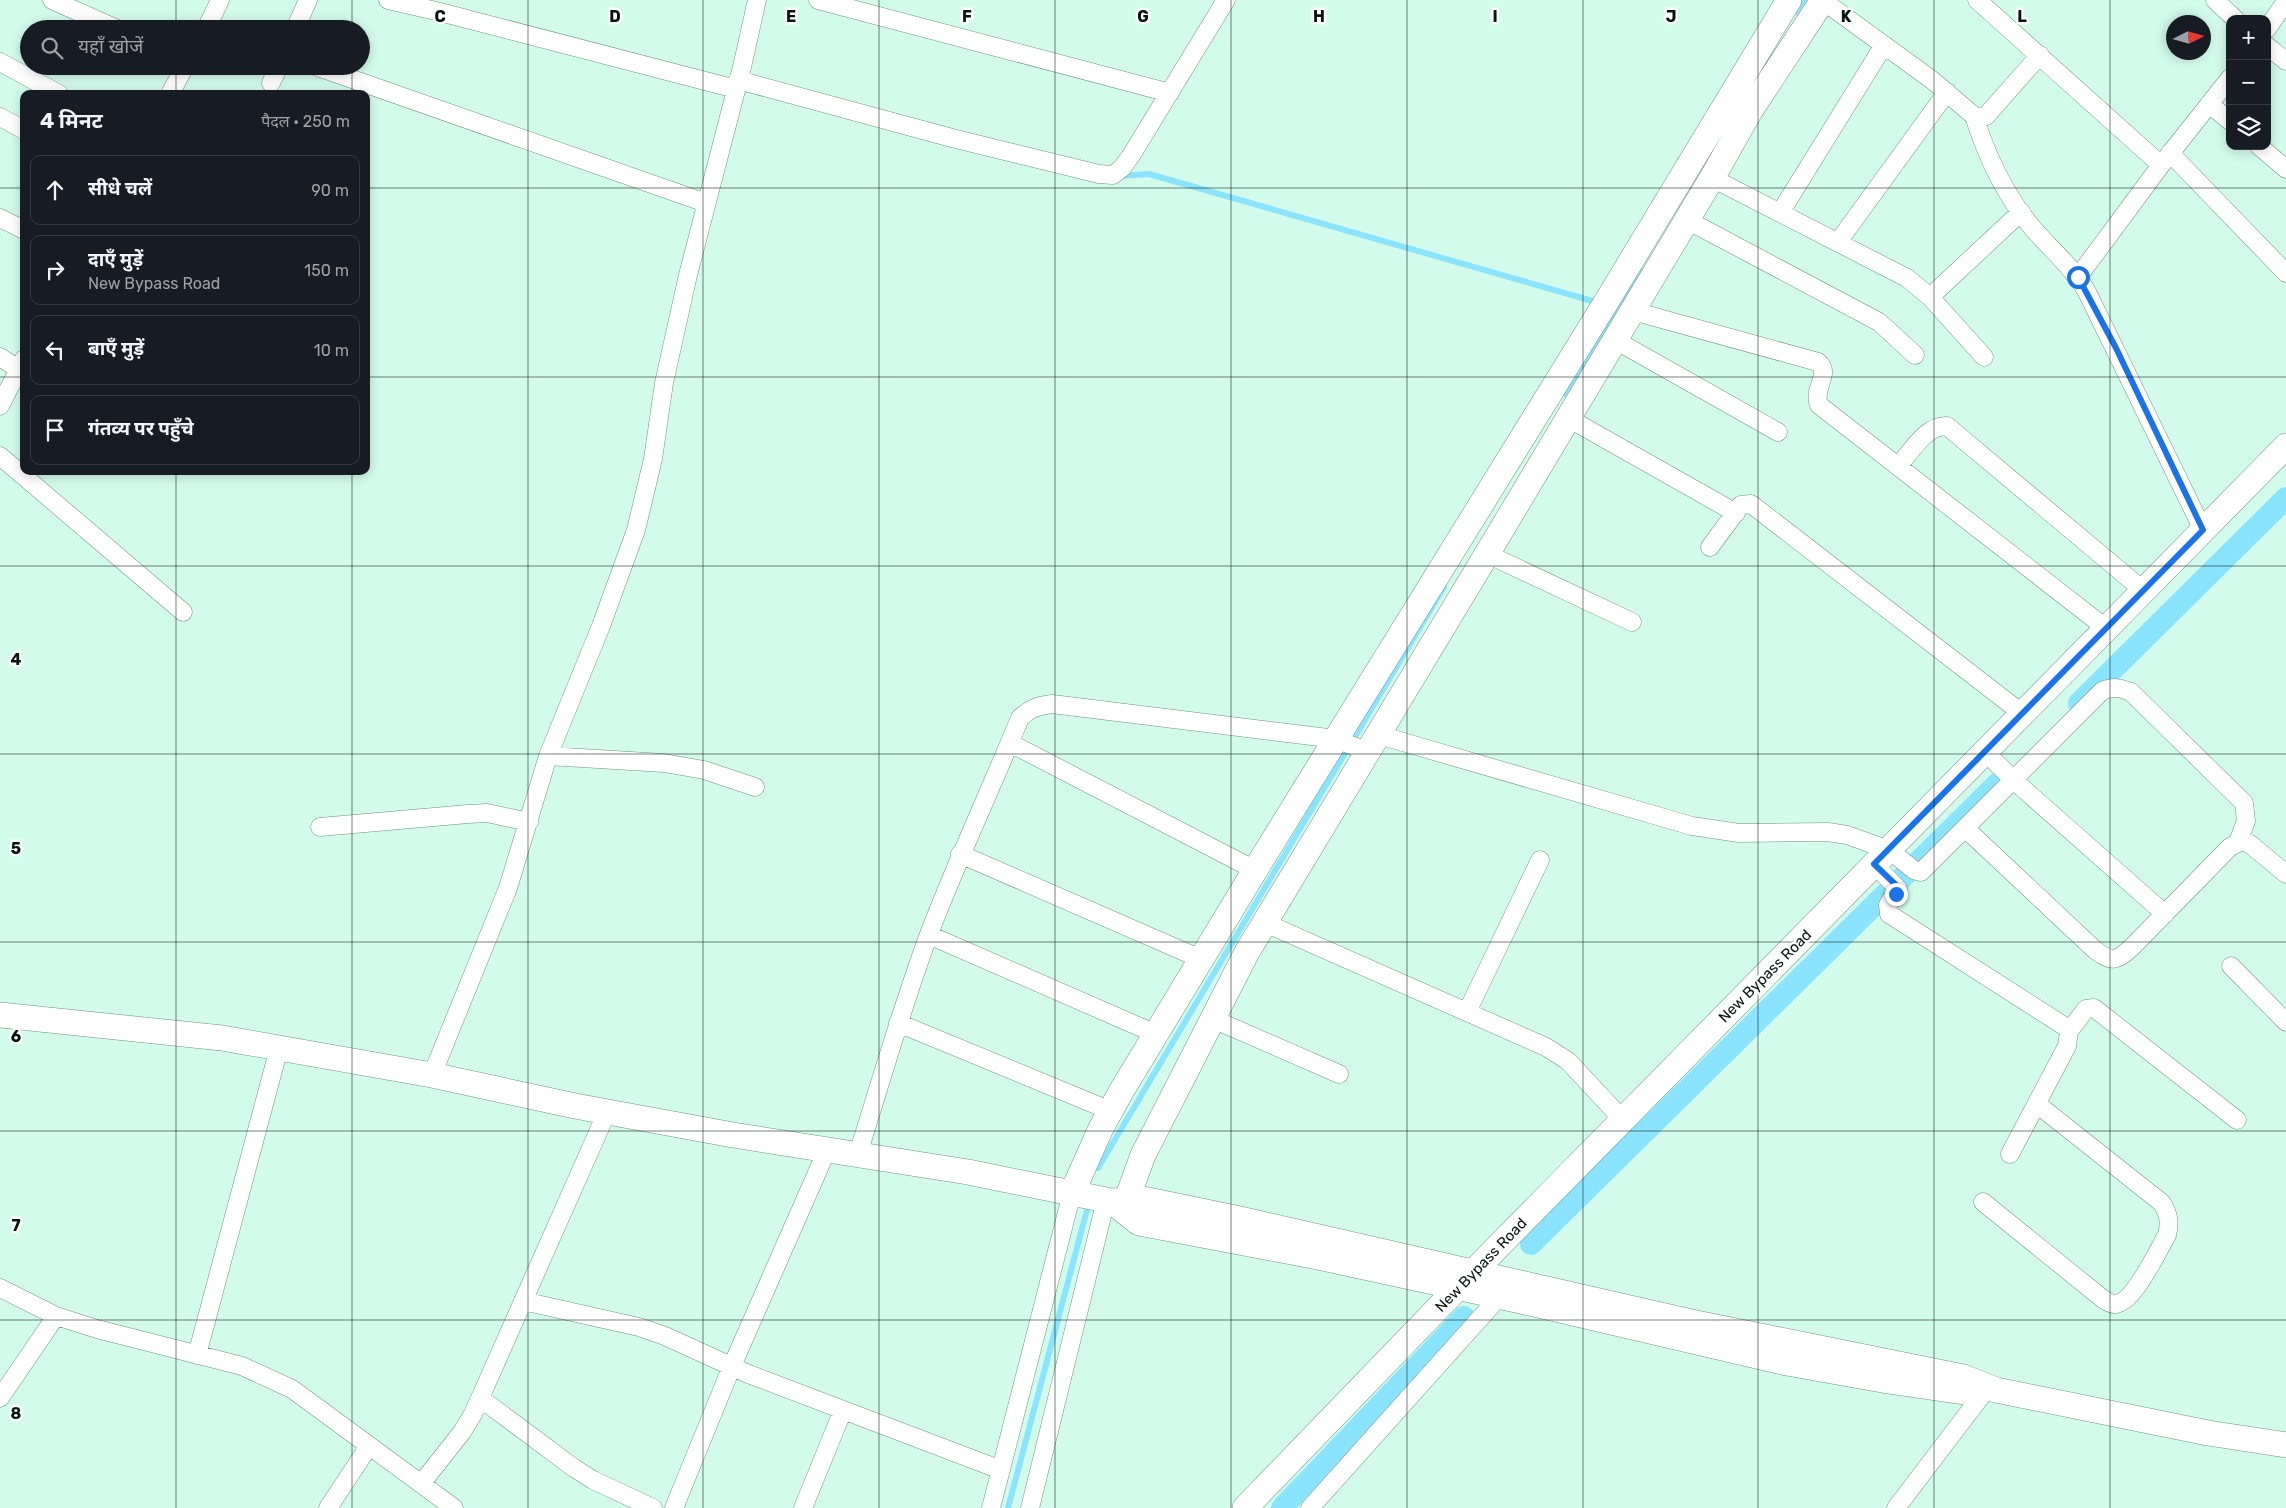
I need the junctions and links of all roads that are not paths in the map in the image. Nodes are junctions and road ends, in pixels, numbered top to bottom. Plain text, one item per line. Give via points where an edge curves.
1 (52, 0) edge
2 (220, 0) edge
3 (308, 0) edge
4 (388, 0) edge
5 (756, 0) edge
6 (818, 0) edge
7 (1226, 0) edge
8 (1789, 0) edge
9 (1822, 0) edge
10 (1977, 0) edge
11 (2215, 0) edge
12 (2286, 0) edge
13 (441, 6) edge
14 (2231, 15) edge
15 (97, 20) edge
16 (210, 20) edge
17 (299, 20) edge
18 (2271, 23) edge
19 (1884, 45) junction
20 (2271, 49) edge
21 (2040, 55) junction
22 (2286, 61) edge
23 (0, 62) edge
24 (20, 73) edge
25 (24, 75) edge
26 (180, 75) edge
27 (275, 75) edge
28 (341, 75) edge
29 (271, 83) dead end
30 (2226, 83) edge
31 (737, 85) junction
32 (52, 90) edge
33 (172, 90) edge
34 (1947, 92) junction
35 (1170, 93) junction
36 (2210, 104) junction
37 (1974, 116) junction
38 (0, 117) edge
39 (2226, 118) edge
40 (20, 128) edge
41 (2264, 150) edge
42 (2166, 159) junction
43 (2286, 169) edge
44 (1712, 178) junction
45 (706, 202) junction
46 (2021, 212) junction
47 (1780, 213) junction
48 (0, 218) edge
49 (1687, 220) junction
50 (20, 228) edge
51 (1838, 242) junction
52 (2286, 273) edge
53 (2078, 277) junction
54 (1930, 297) junction
55 (1633, 310) junction
56 (1615, 340) junction
57 (1915, 355) dead end
58 (0, 357) edge
59 (1984, 357) dead end
60 (20, 364) edge
61 (20, 366) edge
62 (0, 406) edge
63 (1568, 418) junction
64 (1778, 432) dead end
65 (2286, 446) edge
66 (0, 456) edge
67 (1898, 466) junction
68 (20, 473) edge
69 (22, 475) edge
70 (1736, 513) junction
71 (2203, 530) junction
72 (1710, 547) dead end
73 (1487, 554) junction
74 (2144, 591) junction
75 (183, 612) dead end
76 (1632, 622) dead end
77 (2107, 629) junction
78 (2023, 714) junction
79 (1356, 743) junction
80 (1010, 744) junction
81 (548, 756) junction
82 (2002, 768) junction
83 (755, 787) dead end
84 (529, 822) junction
85 (320, 827) dead end
86 (1966, 829) junction
87 (2238, 842) junction
88 (960, 854) junction
89 (1540, 860) dead end
90 (1895, 868) junction
91 (1255, 870) junction
92 (2286, 874) edge
93 (2165, 914) junction
94 (1265, 923) junction
95 (929, 935) junction
96 (1201, 959) junction
97 (2231, 966) dead end
98 (1467, 1012) junction
99 (0, 1014) edge
100 (1213, 1019) junction
101 (2286, 1022) edge
102 (898, 1023) junction
103 (2069, 1031) junction
104 (1156, 1034) junction
105 (279, 1048) junction
106 (1339, 1074) dead end
107 (432, 1075) junction
108 (2037, 1104) junction
109 (1111, 1110) junction
110 (607, 1112) junction
111 (1623, 1120) junction
112 (2237, 1120) dead end
113 (827, 1150) junction
114 (858, 1154) junction
115 (2010, 1154) dead end
116 (1072, 1192) junction
117 (1114, 1200) junction
118 (1983, 1202) dead end
119 (1466, 1280) junction
120 (0, 1288) edge
121 (1500, 1296) junction
122 (523, 1300) junction
123 (56, 1316) junction
124 (197, 1355) junction
125 (732, 1366) junction
126 (1990, 1390) junction
127 (0, 1398) edge
128 (480, 1398) junction
129 (843, 1410) junction
130 (2286, 1445) edge
131 (370, 1446) junction
132 (1001, 1470) junction
133 (422, 1484) junction
134 (328, 1508) edge
135 (454, 1508) edge
136 (653, 1508) edge
137 (674, 1508) edge
138 (802, 1508) edge
139 (991, 1508) edge
140 (1030, 1508) edge
141 (1245, 1508) edge
142 (1310, 1508) edge
143 (1896, 1508) edge

1 - 15 street
2 - 16 street
3 - 17 street
4 - 13 street
5 - 31 street
6 - 35 street
7 - 35 street
8 - 79 street via 1605,304
9 - 19 street
9 - 44 street via 1750,111
10 - 21 street
11 - 14 street
12 - 18 street
13 - 31 street
19 - 34 street
19 - 47 street
20 - 22 street
21 - 37 street via 1986,116
21 - 42 street
23 - 24 street
25 - 32 street
26 - 33 street
27 - 29 street
28 - 45 street
30 - 36 street
31 - 35 street via 1108,176 1122,168
31 - 45 street
34 - 37 street
34 - 51 street
36 - 39 street
36 - 42 street
37 - 46 street via 2008,193
38 - 40 street
41 - 43 street
42 - 52 street
42 - 53 street
44 - 47 street
44 - 49 street
45 - 81 street via 664,383 653,459 636,530
46 - 53 street
46 - 54 street
47 - 51 street
48 - 50 street
49 - 55 street
49 - 57 street via 1868,315
51 - 54 street via 1908,278
53 - 71 street via 2116,348
54 - 59 street
55 - 56 street
55 - 67 street via 1818,362 1824,370 1817,396 1819,405
56 - 63 street
56 - 64 street
58 - 60 street
61 - 62 street
63 - 70 street
63 - 73 street
65 - 71 street, New Bypass Road
66 - 68 street
67 - 74 street via 1931,430 1947,426
67 - 77 street
69 - 75 street
70 - 72 street
70 - 78 street via 1741,505 1751,504
71 - 74 street, New Bypass Road
73 - 76 street
73 - 79 street
74 - 77 street, New Bypass Road
77 - 78 street, New Bypass Road
78 - 82 street, New Bypass Road
79 - 80 street via 1052,704 1028,710 1020,718
79 - 90 street via 1692,826 1739,833 1828,832 1861,839
79 - 91 street
79 - 94 street
80 - 88 street
80 - 91 street
81 - 83 street via 664,763 704,770
81 - 84 street
82 - 86 street
82 - 87 street via 2102,690 2119,687 2131,692 2244,803 2246,821
82 - 90 street, New Bypass Road
82 - 93 street
84 - 85 street via 478,813
84 - 107 street via 508,888
86 - 90 street via 1923,871
86 - 93 street via 2105,958 2114,960 2123,956
87 - 92 street via 2250,844
87 - 93 street
88 - 95 street
88 - 96 street
89 - 98 street
90 - 103 street via 1897,891 1887,908 1889,914
90 - 111 street, New Bypass Road
91 - 96 street
94 - 98 street
94 - 100 street
95 - 102 street
95 - 104 street
96 - 104 street
97 - 101 street
98 - 111 street via 1546,1046 1568,1061
99 - 105 street via 171,1031
100 - 106 street
100 - 117 street via 1143,1155
102 - 109 street
102 - 114 street
103 - 108 street via 2068,1046
103 - 112 street via 2086,1009 2094,1008
104 - 109 street
105 - 107 street
105 - 124 street
107 - 110 street
108 - 115 street
108 - 118 street via 2162,1203 2170,1224 2167,1235 2132,1295 2113,1304
109 - 116 street
110 - 113 street
110 - 122 street
111 - 119 street, New Bypass Road
113 - 114 street
113 - 125 street
114 - 116 street
116 - 117 street
116 - 132 street
117 - 119 street via 1143,1199 1240,1218
117 - 140 street
119 - 121 street
119 - 126 street via 1963,1376
119 - 141 street, New Bypass Road
120 - 123 street
121 - 126 street via 1787,1363 1959,1393
121 - 142 street
122 - 125 street via 639,1327
122 - 128 street
123 - 124 street
123 - 127 street
124 - 131 street via 242,1366 292,1389
125 - 129 street
125 - 137 street
126 - 130 street
126 - 143 street
128 - 133 street via 462,1432
128 - 136 street via 574,1468
129 - 132 street
129 - 138 street
131 - 133 street
131 - 134 street
132 - 139 street
133 - 135 street

